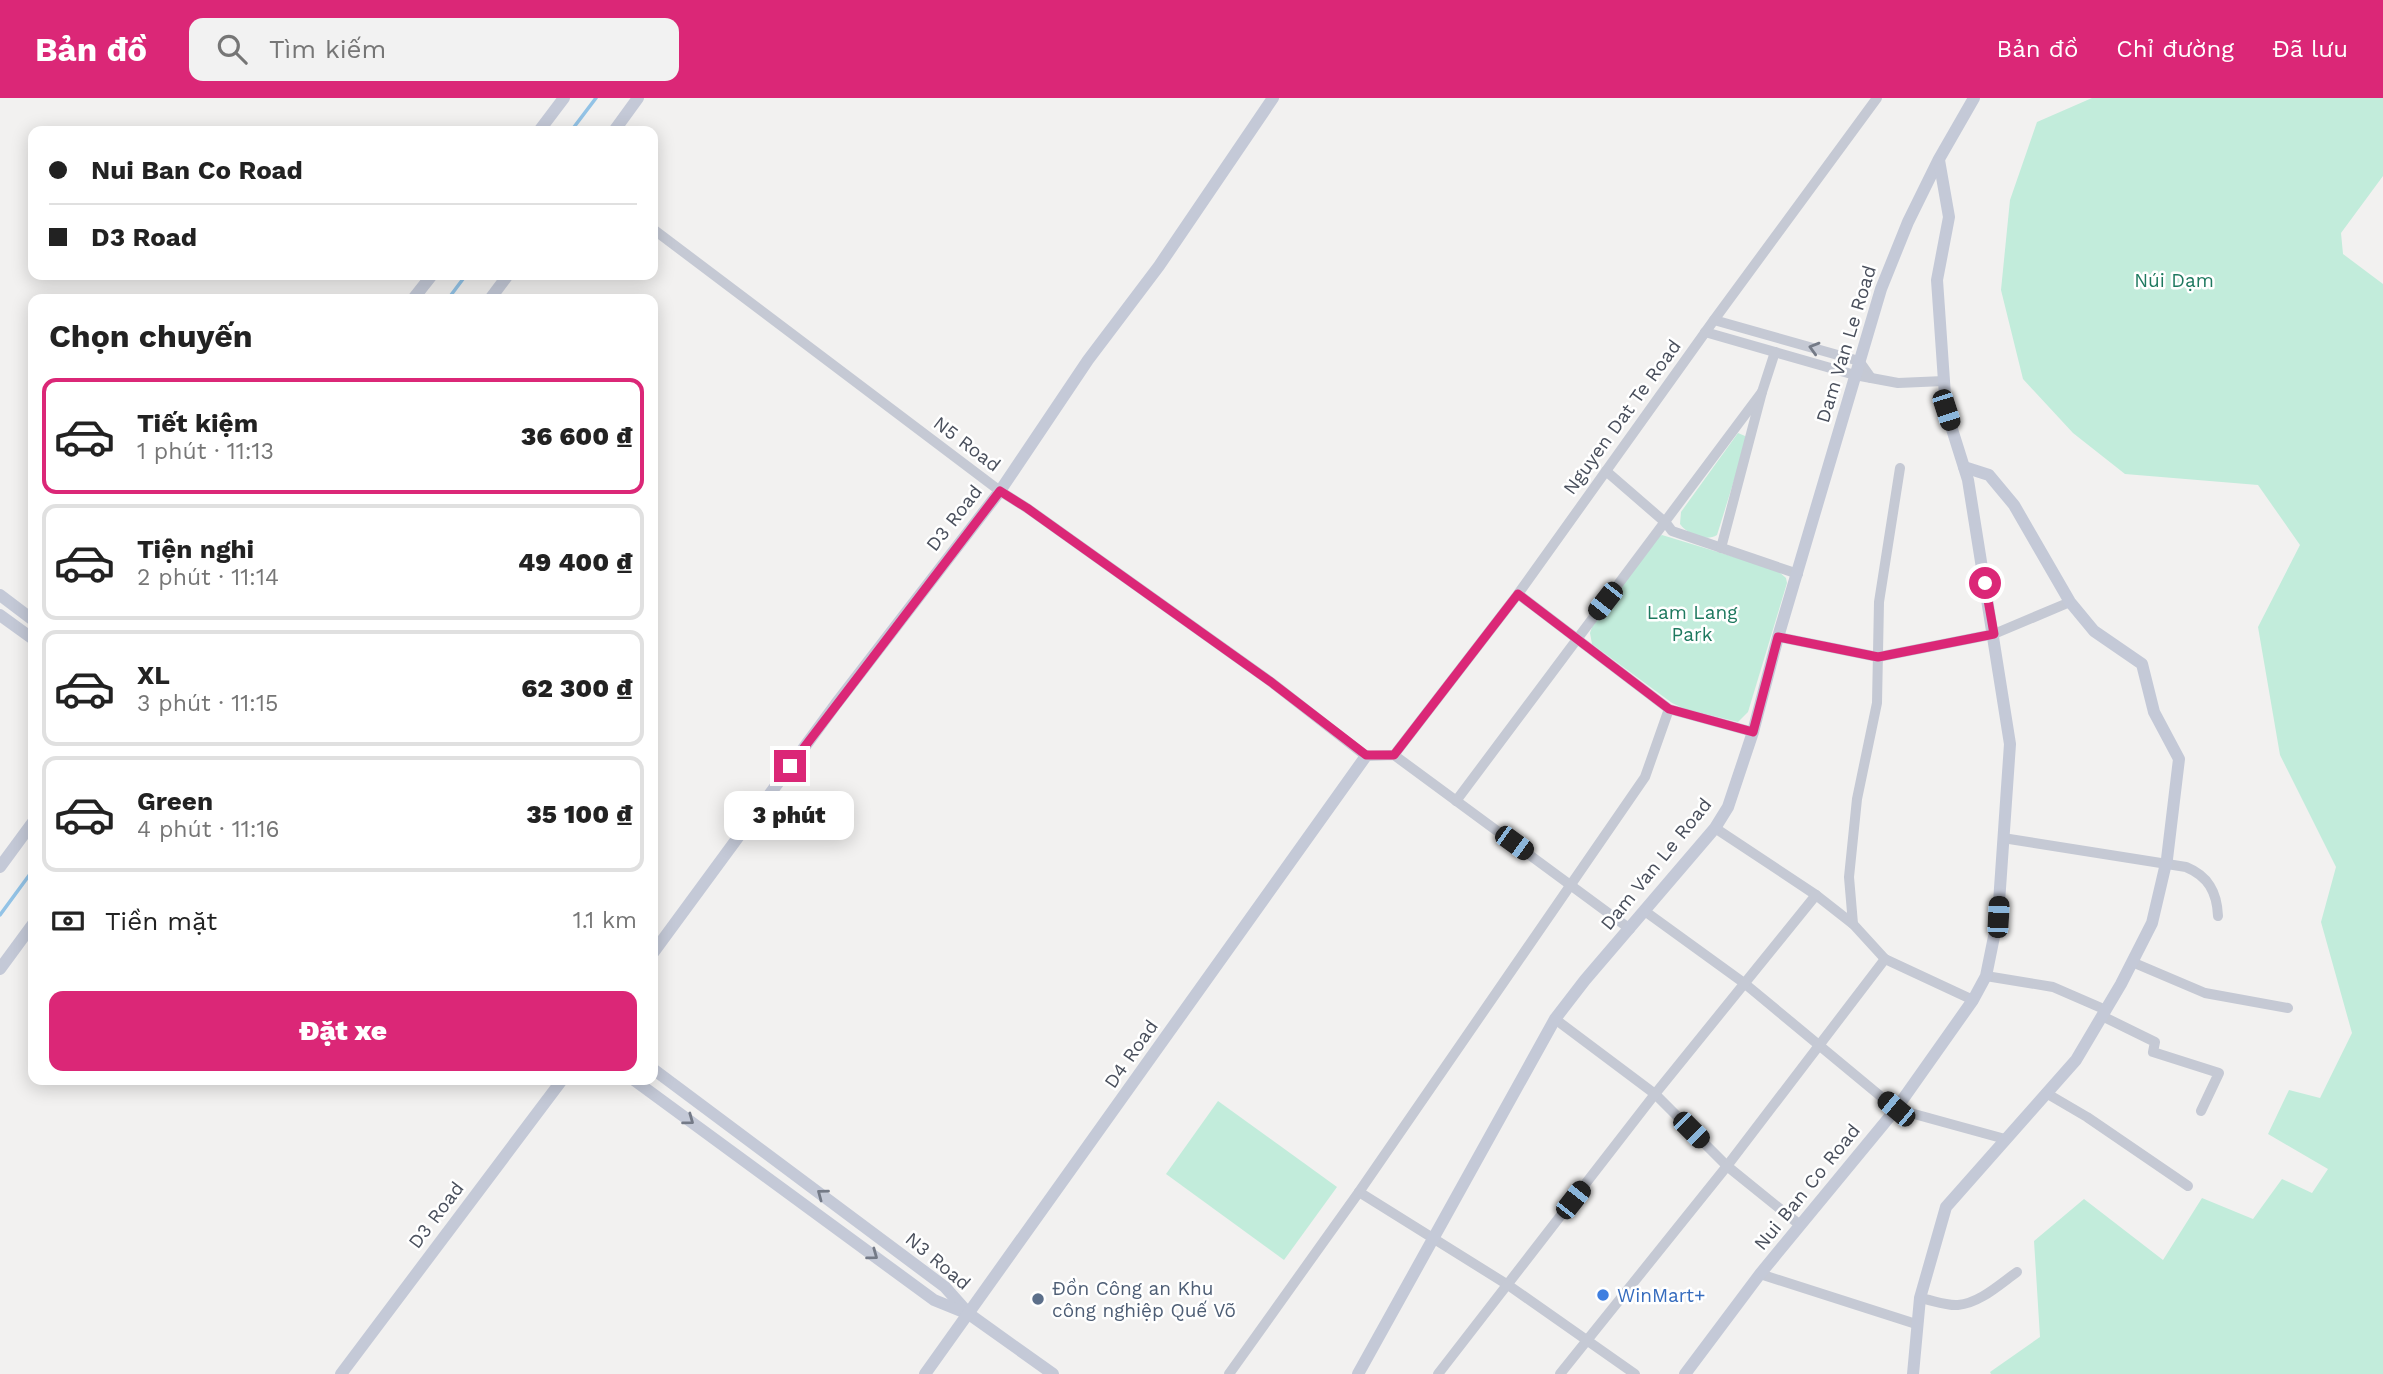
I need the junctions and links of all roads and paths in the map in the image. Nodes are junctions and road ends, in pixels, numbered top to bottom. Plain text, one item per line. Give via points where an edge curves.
1 (564, 98) edge
2 (638, 98) edge
3 (1273, 98) edge
4 (1877, 98) edge
5 (1975, 98) edge
6 (543, 126) edge
7 (618, 126) edge
8 (1938, 159) junction
9 (658, 233) edge
10 (428, 280) edge
11 (417, 294) edge
12 (1714, 320) junction
13 (1704, 332) junction
14 (1776, 352) junction
15 (1859, 361) junction
16 (1855, 375) junction
17 (1871, 378) junction
18 (1944, 381) junction
19 (1762, 392) junction
20 (1964, 467) junction
21 (1900, 468) dead end
22 (1606, 471) junction
23 (1000, 491) junction
24 (1666, 523) junction
25 (1721, 548) junction
26 (1798, 573) junction
27 (1518, 594) junction
28 (0, 595) edge
29 (2070, 602) junction
30 (0, 615) edge
31 (28, 616) edge
32 (1994, 634) junction
33 (28, 635) edge
34 (1778, 637) junction
35 (1576, 638) junction
36 (1878, 657) junction
37 (1669, 709) junction
38 (1753, 732) junction
39 (1366, 755) junction
40 (1394, 755) junction
41 (1456, 801) junction
42 (1715, 828) junction
43 (28, 829) edge
44 (2003, 838) junction
45 (2166, 864) junction
46 (0, 867) edge
47 (1571, 884) junction
48 (1816, 895) junction
49 (1646, 912) junction
50 (2218, 916) dead end
51 (1853, 923) junction
52 (1630, 929) junction
53 (28, 931) edge
54 (658, 946) edge
55 (1885, 959) junction
56 (2132, 962) junction
57 (0, 969) edge
58 (1986, 976) junction
59 (1744, 984) junction
60 (1973, 1000) junction
61 (2288, 1008) dead end
62 (2104, 1013) junction
63 (1555, 1019) junction
64 (1820, 1044) junction
65 (658, 1073) edge
66 (558, 1085) edge
67 (641, 1085) edge
68 (2046, 1093) junction
69 (1655, 1094) junction
70 (1896, 1109) junction
71 (2201, 1111) dead end
72 (2005, 1139) junction
73 (1727, 1166) junction
74 (2188, 1186) dead end
75 (1359, 1192) junction
76 (1800, 1225) junction
77 (1433, 1237) junction
78 (2017, 1272) dead end
79 (1760, 1274) junction
80 (1508, 1285) junction
81 (1920, 1298) junction
82 (969, 1314) junction
83 (1916, 1324) junction
84 (1588, 1340) junction
85 (341, 1374) edge
86 (925, 1374) edge
87 (1053, 1374) edge
88 (1229, 1374) edge
89 (1358, 1374) edge
90 (1438, 1374) edge
91 (1560, 1374) edge
92 (1634, 1374) edge
93 (1685, 1374) edge
94 (1913, 1374) edge

1 - 6 street
2 - 7 street
3 - 23 street, D3 Road
4 - 12 street, Nguyen Dat Te Road
5 - 8 street, Dam Van Le Road
8 - 15 street, Dam Van Le Road via 1881,289
8 - 18 street, Nui Ban Co Road via 1949,217 1937,281
9 - 23 street, N5 Road
10 - 11 street
12 - 13 street, Nguyen Dat Te Road
15 -> 12 street
13 - 14 street
13 - 22 street, Nguyen Dat Te Road
14 - 16 street
14 - 19 street
15 - 16 street, Dam Van Le Road
15 - 17 street
16 - 17 street
16 - 26 street, Dam Van Le Road
17 - 18 street via 1898,383
18 - 20 street, Nui Ban Co Road via 1946,410
19 - 24 street
19 - 25 street
20 - 29 street via 1989,475 2014,505
20 - 32 street, Nui Ban Co Road
21 - 36 street via 1879,602
22 - 24 street
22 - 27 street, Nguyen Dat Te Road
23 - 39 street, N5 Road via 1271,682
23 - 54 street, D3 Road via 835,704
24 - 25 street via 1672,531
24 - 35 street
25 - 26 street
26 - 34 street, Dam Van Le Road
27 - 35 street
27 - 40 street, Nguyen Dat Te Road
28 - 31 street
29 - 32 street
29 - 45 street via 2094,631 2142,664 2154,712 2179,759
30 - 33 street
32 - 36 street
32 - 44 street, Nui Ban Co Road via 2010,744
34 - 36 street
34 - 38 street, Dam Van Le Road
35 - 37 street
35 - 41 street
36 - 51 street via 1877,703 1857,799 1849,877
37 - 38 street
37 - 47 street via 1645,777
38 - 42 street, Dam Van Le Road via 1728,807
39 - 40 street
39 - 82 street, D4 Road
40 - 41 street
41 - 47 street
42 - 48 street
42 - 49 street, Dam Van Le Road
43 - 46 street
44 - 45 street
44 - 58 street, Nui Ban Co Road via 1998,917
45 - 50 street via 2197,872 2208,880
45 - 56 street via 2152,922
47 - 52 street
47 - 75 street
48 - 51 street
48 - 59 street
49 - 52 street, Dam Van Le Road
49 - 59 street
51 - 55 street
52 - 63 street, Dam Van Le Road
53 - 57 street
55 - 60 street
55 - 64 street
56 - 61 street via 2205,993
56 - 62 street
58 - 60 street, Nui Ban Co Road
58 - 62 street via 2053,987
59 - 64 street
59 - 69 street
60 - 70 street, Nui Ban Co Road
62 - 68 street via 2076,1060
62 - 71 street via 2155,1042 2153,1052 2218,1073
63 - 69 street
63 - 77 street, Dam Van Le Road
64 - 70 street
64 - 73 street
82 -> 65 street, N3 Road via 945,1287
66 - 85 street, D3 Road
67 -> 82 street, N3 Road via 934,1300
68 - 72 street
68 - 74 street
69 - 73 street
69 - 80 street
70 - 72 street
70 - 76 street, Nui Ban Co Road
72 - 81 street via 1946,1207
73 - 76 street
73 - 84 street
75 - 77 street
75 - 88 street
76 - 79 street, Nui Ban Co Road
77 - 80 street
77 - 89 street, Dam Van Le Road
78 - 81 street via 1967,1303 1949,1305
79 - 83 street
79 - 93 street, Nui Ban Co Road
80 - 84 street
80 - 90 street
81 - 83 street
82 - 86 street, D4 Road
82 - 87 street
83 - 94 street
84 - 91 street
84 - 92 street

